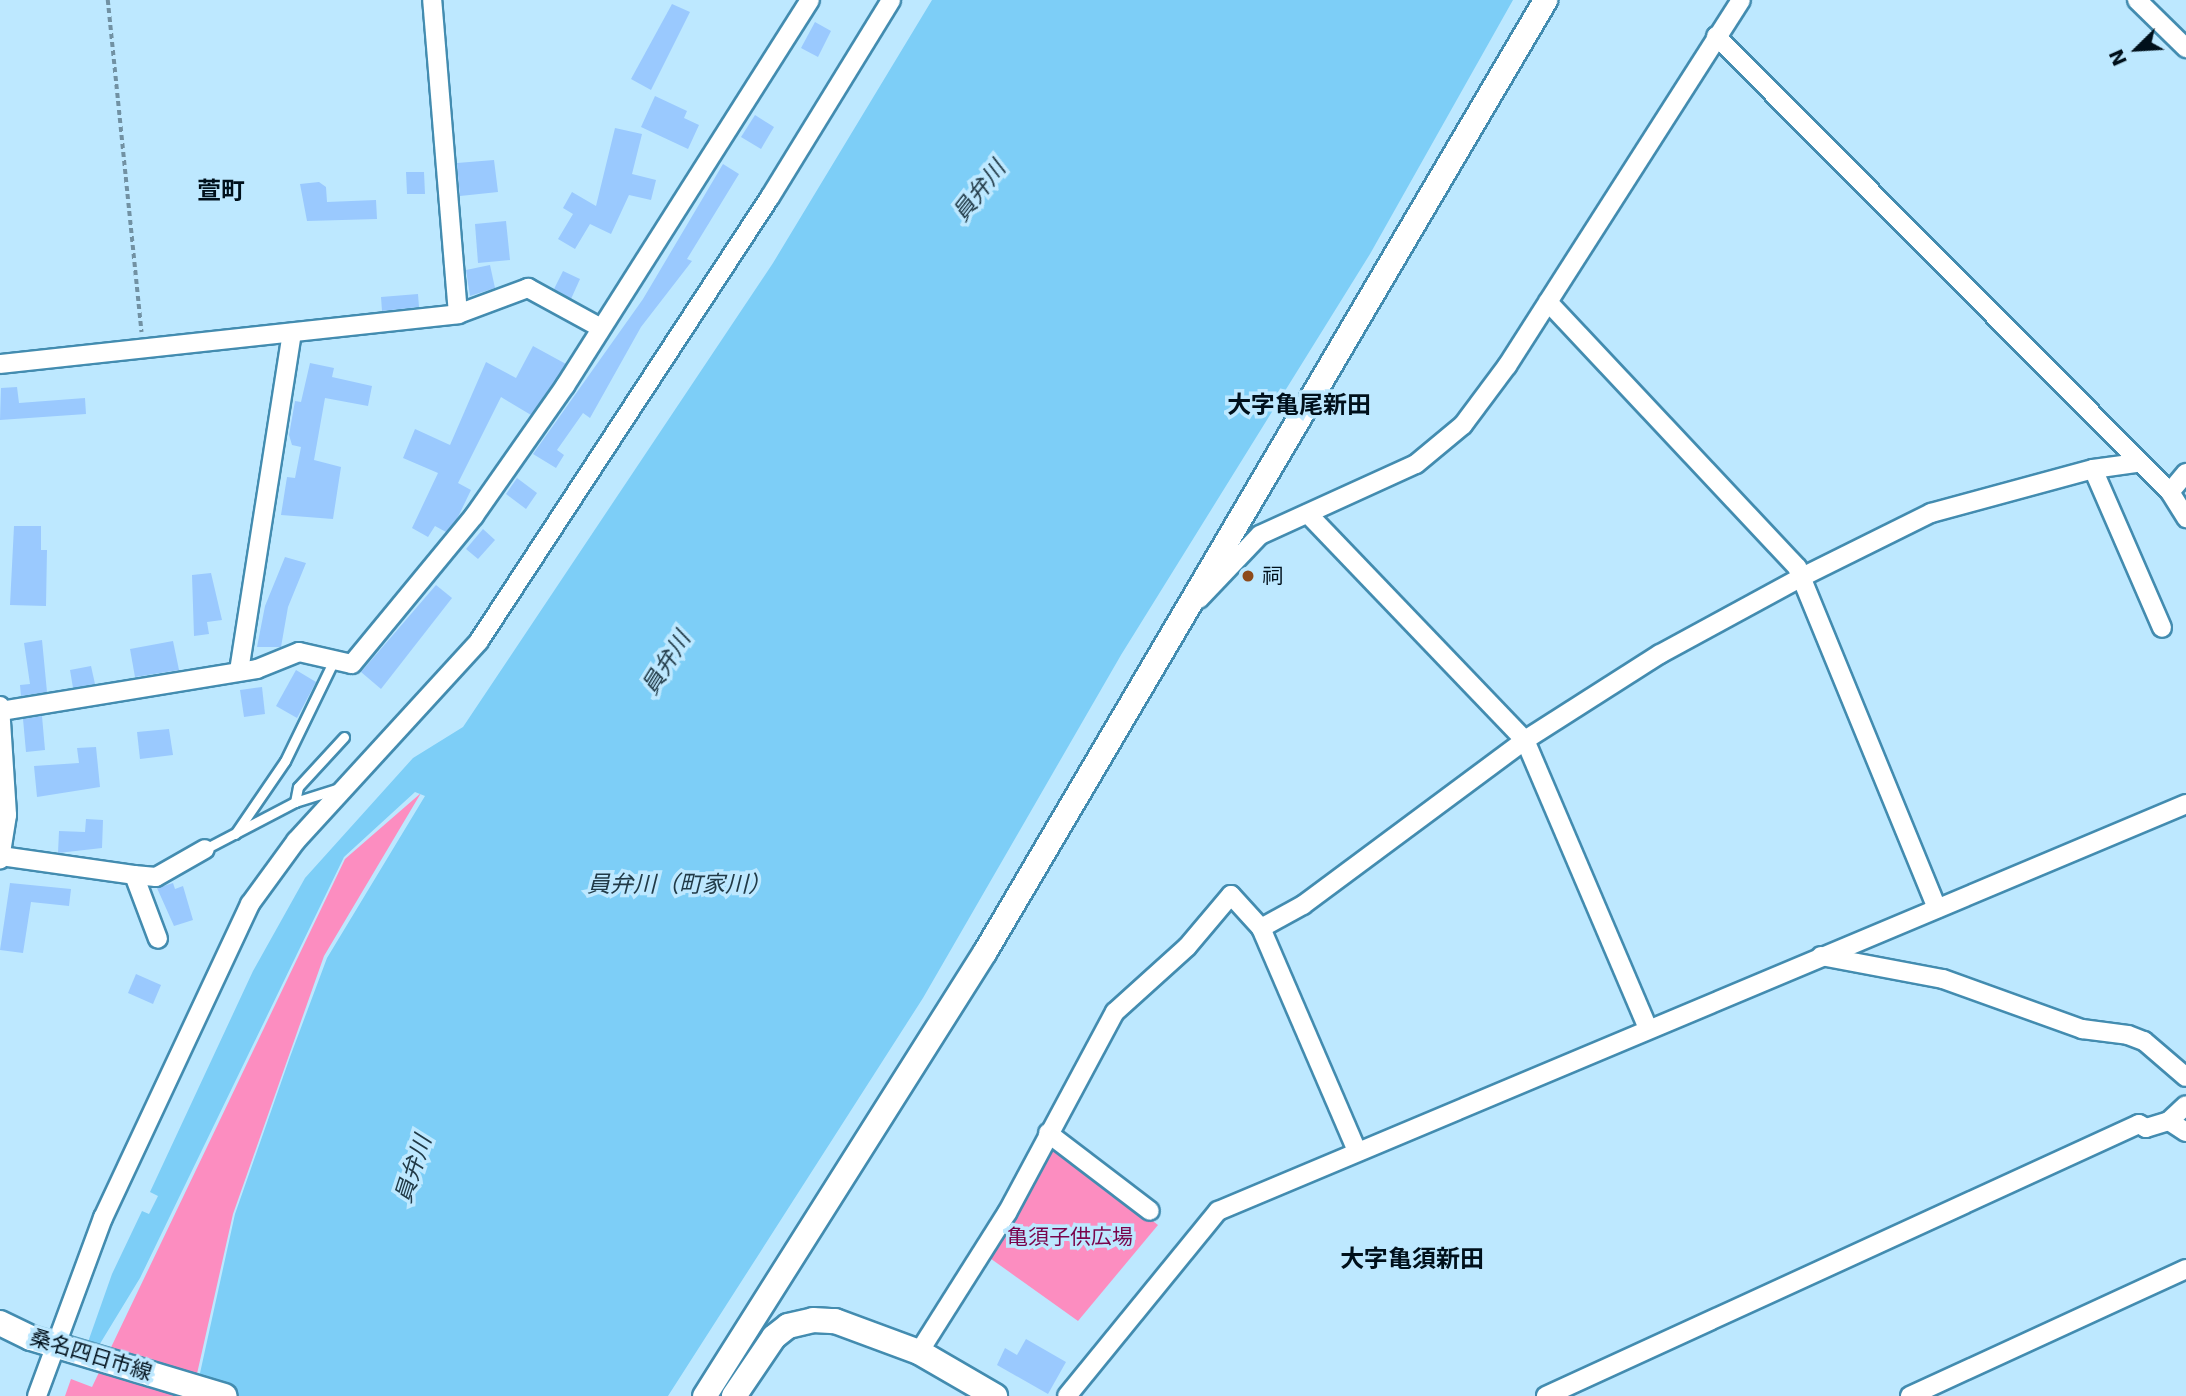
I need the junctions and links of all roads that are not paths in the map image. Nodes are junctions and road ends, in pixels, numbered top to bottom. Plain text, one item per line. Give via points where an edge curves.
1 (432, 0) edge
2 (810, 0) edge
3 (891, 0) edge
4 (1545, 0) edge
5 (1741, 0) edge
6 (2137, 0) edge
7 (1716, 36) junction
8 (2186, 48) edge
9 (1548, 302) junction
10 (458, 314) junction
11 (601, 328) junction
12 (292, 333) junction
13 (0, 363) edge
14 (2136, 463) junction
15 (2093, 469) junction
16 (2186, 473) edge
17 (2170, 492) junction
18 (1308, 514) junction
19 (2186, 518) edge
20 (1802, 578) junction
21 (1180, 621) junction
22 (2162, 628) dead end
23 (334, 660) junction
24 (239, 671) junction
25 (0, 706) edge
26 (1, 711) edge
27 (344, 737) dead end
28 (1525, 740) junction
29 (346, 786) junction
30 (295, 802) junction
31 (2186, 804) edge
32 (234, 834) junction
33 (205, 849) joint
34 (1, 858) edge
35 (134, 875) junction
36 (1937, 908) junction
37 (1261, 928) junction
38 (158, 939) dead end
39 (1821, 956) junction
40 (1648, 1028) junction
41 (2186, 1077) edge
42 (2186, 1105) edge
43 (2169, 1121) junction
44 (2186, 1132) edge
45 (1048, 1133) junction
46 (1357, 1151) junction
47 (1150, 1211) dead end
48 (2186, 1269) edge
49 (0, 1323) edge
50 (54, 1345) junction
51 (919, 1352) junction
52 (37, 1396) edge
53 (224, 1396) edge
54 (704, 1396) edge
55 (734, 1396) edge
56 (995, 1396) edge
57 (1067, 1396) edge
58 (1546, 1396) edge
59 (1910, 1396) edge

1 - 10 street
2 - 11 street
3 - 29 street via 770,197 479,641
4 - 21 street
5 - 7 street
6 - 8 street
7 - 9 street
7 - 14 street
9 - 18 street via 1507,366 1447,440 1416,464
9 - 20 street
10 - 11 street via 528,288
10 - 12 street
11 - 23 street via 474,516 352,664
12 - 13 street
12 - 24 street
14 - 15 street
14 - 17 street
15 - 20 street via 1931,513
15 - 22 street
16 - 17 street
17 - 19 street
18 - 21 street via 1260,535
18 - 28 street
20 - 28 street via 1660,654
20 - 36 street
21 - 54 street via 985,951
23 - 24 street via 299,652
23 - 32 lane via 285,761
24 - 26 street
25 - 26 street
26 - 34 street via 7,816
27 - 30 lane via 298,787
28 - 37 street via 1303,905
28 - 40 street
29 - 30 lane
29 - 50 street via 270,872 250,904 103,1218
30 - 32 lane
31 - 36 street
32 - 33 lane
33 - 35 street via 156,877
34 - 35 street
35 - 38 street
36 - 39 street
37 - 45 street via 1231,895 1187,947 1115,1012
37 - 46 street
39 - 40 street
39 - 41 street via 1943,979 2082,1029 2128,1035 2144,1041
40 - 46 street
42 - 43 street
43 - 44 street
43 - 58 street via 2146,1128 2139,1124
45 - 47 street
45 - 51 street via 1007,1213
46 - 57 street via 1218,1211
48 - 59 street
49 - 50 main road, 桑名四日市線
50 - 52 street
50 - 53 main road, 桑名四日市線
51 - 55 main road via 835,1321 788,1326
51 - 56 main road

